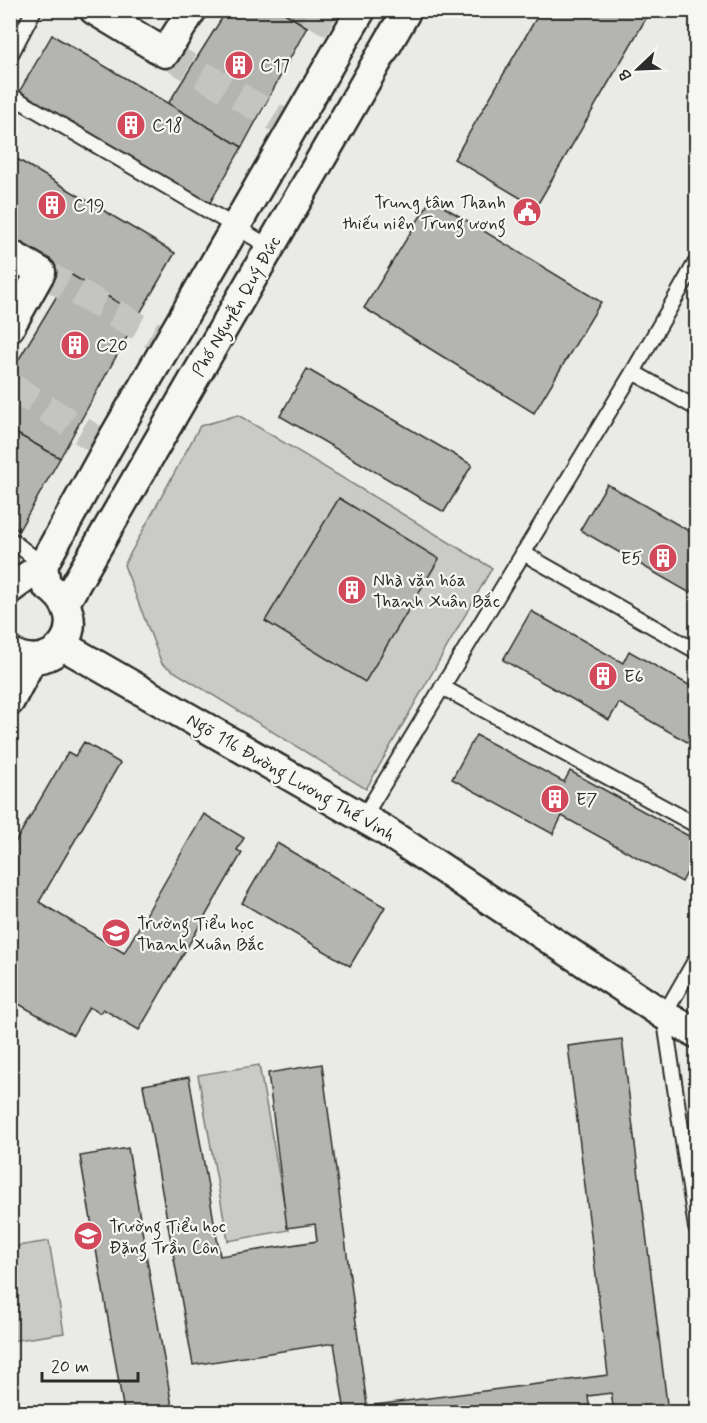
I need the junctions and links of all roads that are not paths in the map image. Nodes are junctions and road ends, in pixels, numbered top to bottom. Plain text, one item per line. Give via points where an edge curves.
1 (34, 10) edge
2 (94, 10) edge
3 (192, 10) edge
4 (361, 10) edge
5 (407, 10) edge
6 (10, 56) edge
7 (10, 95) edge
8 (235, 226) junction
9 (270, 247) junction
10 (10, 254) edge
11 (696, 262) edge
12 (10, 327) edge
13 (633, 372) junction
14 (696, 408) edge
15 (10, 539) edge
16 (523, 554) junction
17 (43, 565) junction
18 (10, 590) edge
19 (66, 602) junction
20 (62, 645) junction
21 (696, 651) edge
22 (21, 656) edge
23 (442, 687) junction
24 (10, 701) edge
25 (363, 818) junction
26 (696, 825) edge
27 (696, 959) edge
28 (664, 1015) junction
29 (696, 1033) edge
30 (696, 1228) edge

1 - 6 lane
2 - 3 street via 165,53
4 - 8 street
5 - 9 street, Phố Nguyễn Quý Đức
7 - 8 lane
8 - 9 lane
8 - 17 street
9 - 19 street, Phố Nguyễn Quý Đức
10 - 12 street via 41,272
11 - 13 lane
13 - 14 lane
13 - 16 lane
15 - 17 lane
16 - 21 lane
16 - 23 lane
17 - 18 street
17 - 19 street via 46,585
19 - 20 street via 70,624
20 - 22 street via 54,653
20 - 25 street, Ngõ 116 Đường Lương Thế Vinh
22 - 24 street
23 - 25 lane
23 - 26 lane
25 - 28 street, Ngõ 116 Đường Lương Thế Vinh
27 - 28 lane
28 - 29 street, Ngõ 116 Đường Lương Thế Vinh
28 - 30 lane

